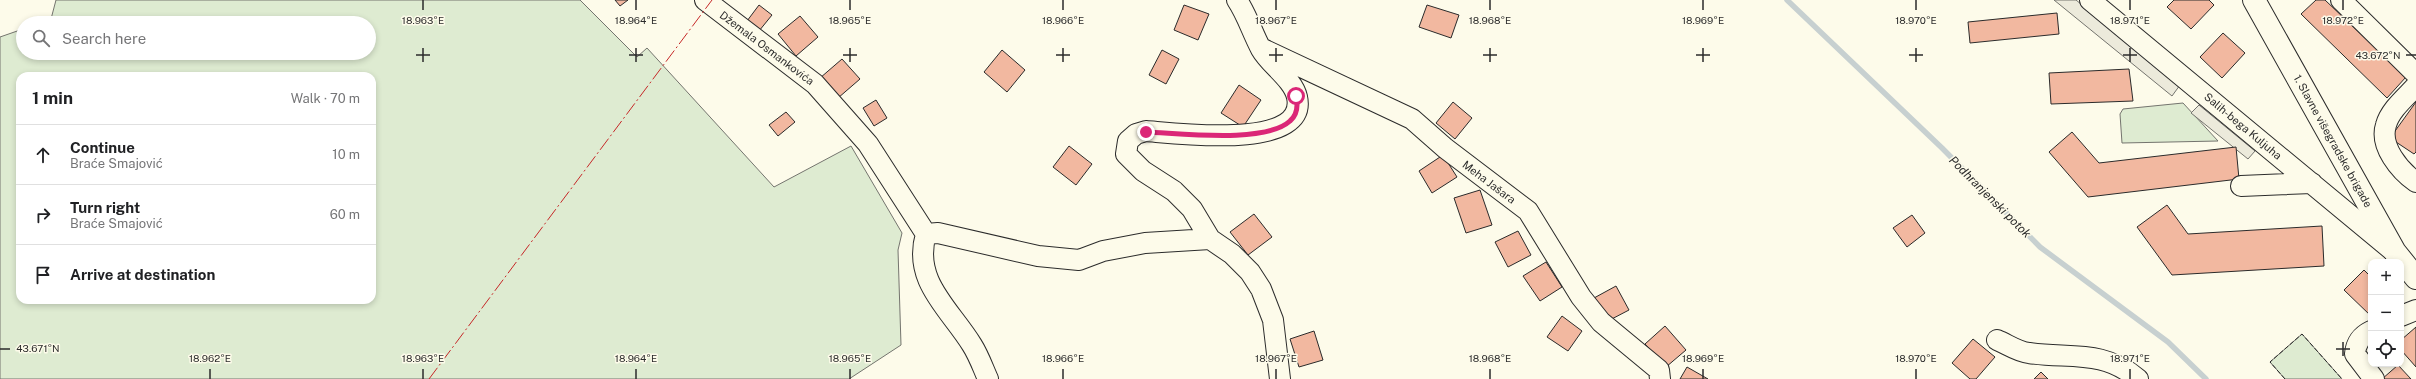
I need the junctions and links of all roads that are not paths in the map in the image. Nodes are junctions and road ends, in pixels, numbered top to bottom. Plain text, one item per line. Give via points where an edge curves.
1 (705, 0) edge
2 (1237, 0) edge
3 (2090, 0) edge
4 (2254, 0) edge
5 (2341, 0) edge
6 (1261, 48) junction
7 (2416, 74) edge
8 (2416, 86) edge
9 (2416, 182) edge
10 (2312, 183) junction
11 (2241, 186) dead end
12 (926, 234) junction
13 (1210, 239) junction
14 (2395, 252) junction
15 (2416, 278) edge
16 (2416, 310) edge
17 (2404, 315) edge
18 (2368, 333) edge
19 (1997, 340) dead end
20 (988, 379) edge
21 (1280, 379) edge
22 (1660, 379) edge
23 (2138, 379) edge
24 (2374, 379) edge

1 - 12 street, Džemala Osmankovića via 815,84 868,144
2 - 6 street
3 - 10 street, Salih-bega Kuljuha
4 - 14 main road, 1. Slavne višegradske brigade
5 - 7 street
6 - 13 street via 1296,96 1298,105 1291,121 1263,133 1243,135 1146,132 1136,134 1128,141 1126,147 1126,154 1131,161 1174,190 1192,209
6 - 22 street, Meha Jašara via 1412,118 1445,148 1528,211 1581,297 1601,322 1659,370
8 - 9 street via 2392,113 2386,125 2385,137 2394,160
10 - 11 street
10 - 14 street, Salih-bega Kuljuha
12 - 13 street via 938,233 1038,256 1079,260 1103,251 1145,243
12 - 20 street via 922,247 924,268 931,289 973,347
13 - 21 street via 1232,254 1250,272 1261,289 1273,320
14 - 15 main road, 1. Slavne višegradske brigade
16 - 17 street
18 - 24 street via 2360,338 2355,354
19 - 23 street via 2027,353 2088,355 2127,370

